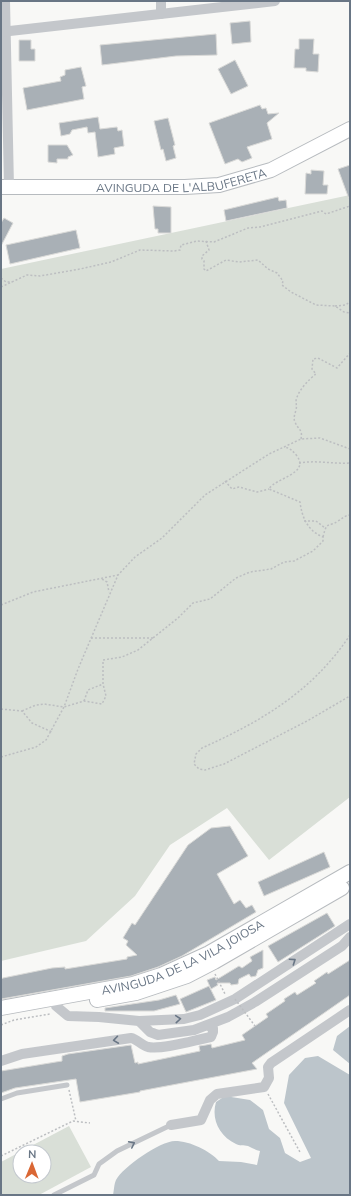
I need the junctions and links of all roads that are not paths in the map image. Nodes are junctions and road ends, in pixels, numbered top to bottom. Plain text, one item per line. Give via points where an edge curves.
1 (5, 1) edge
2 (161, 1) edge
3 (275, 1) edge
4 (161, 14) junction
5 (3, 31) edge
6 (348, 131) edge
7 (5, 187) edge
8 (350, 872) edge
9 (350, 883) edge
10 (350, 924) edge
11 (350, 937) edge
12 (1, 1008) edge
13 (59, 1009) junction
14 (350, 1010) edge
15 (1, 1019) edge
16 (139, 1021) junction
17 (160, 1021) junction
18 (209, 1026) junction
19 (158, 1035) junction
20 (1, 1062) edge
21 (67, 1085) road end
22 (1, 1099) edge
23 (171, 1125) joint
24 (54, 1195) edge

1 - 5 street
2 - 4 street
3 - 4 street
4 - 5 street
5 - 7 street
6 - 7 main road, AVINGUDA DE L'ALBUFERETA via 271,170 219,185
8 - 12 main road, AVINGUDA DE LA VILA JOIOSA via 209,953 161,975 133,984
9 - 13 main road, AVINGUDA DE LA VILA JOIOSA via 187,976 136,993
17 -> 10 street via 200,1015 231,999
11 - 18 street via 342,946 255,1002
13 - 15 main road, AVINGUDA DE LA VILA JOIOSA
13 - 16 street via 68,1016
14 - 23 street via 271,1063 268,1068 269,1078 264,1087 217,1094 210,1100 201,1120
16 - 17 street
16 - 19 street via 150,1032
17 - 19 street via 156,1026
18 - 19 street
18 -> 20 street via 214,1032 210,1037 181,1043 153,1047 131,1038 22,1054
21 - 22 lane via 16,1093
24 -> 23 lane via 94,1175 99,1164 117,1151

